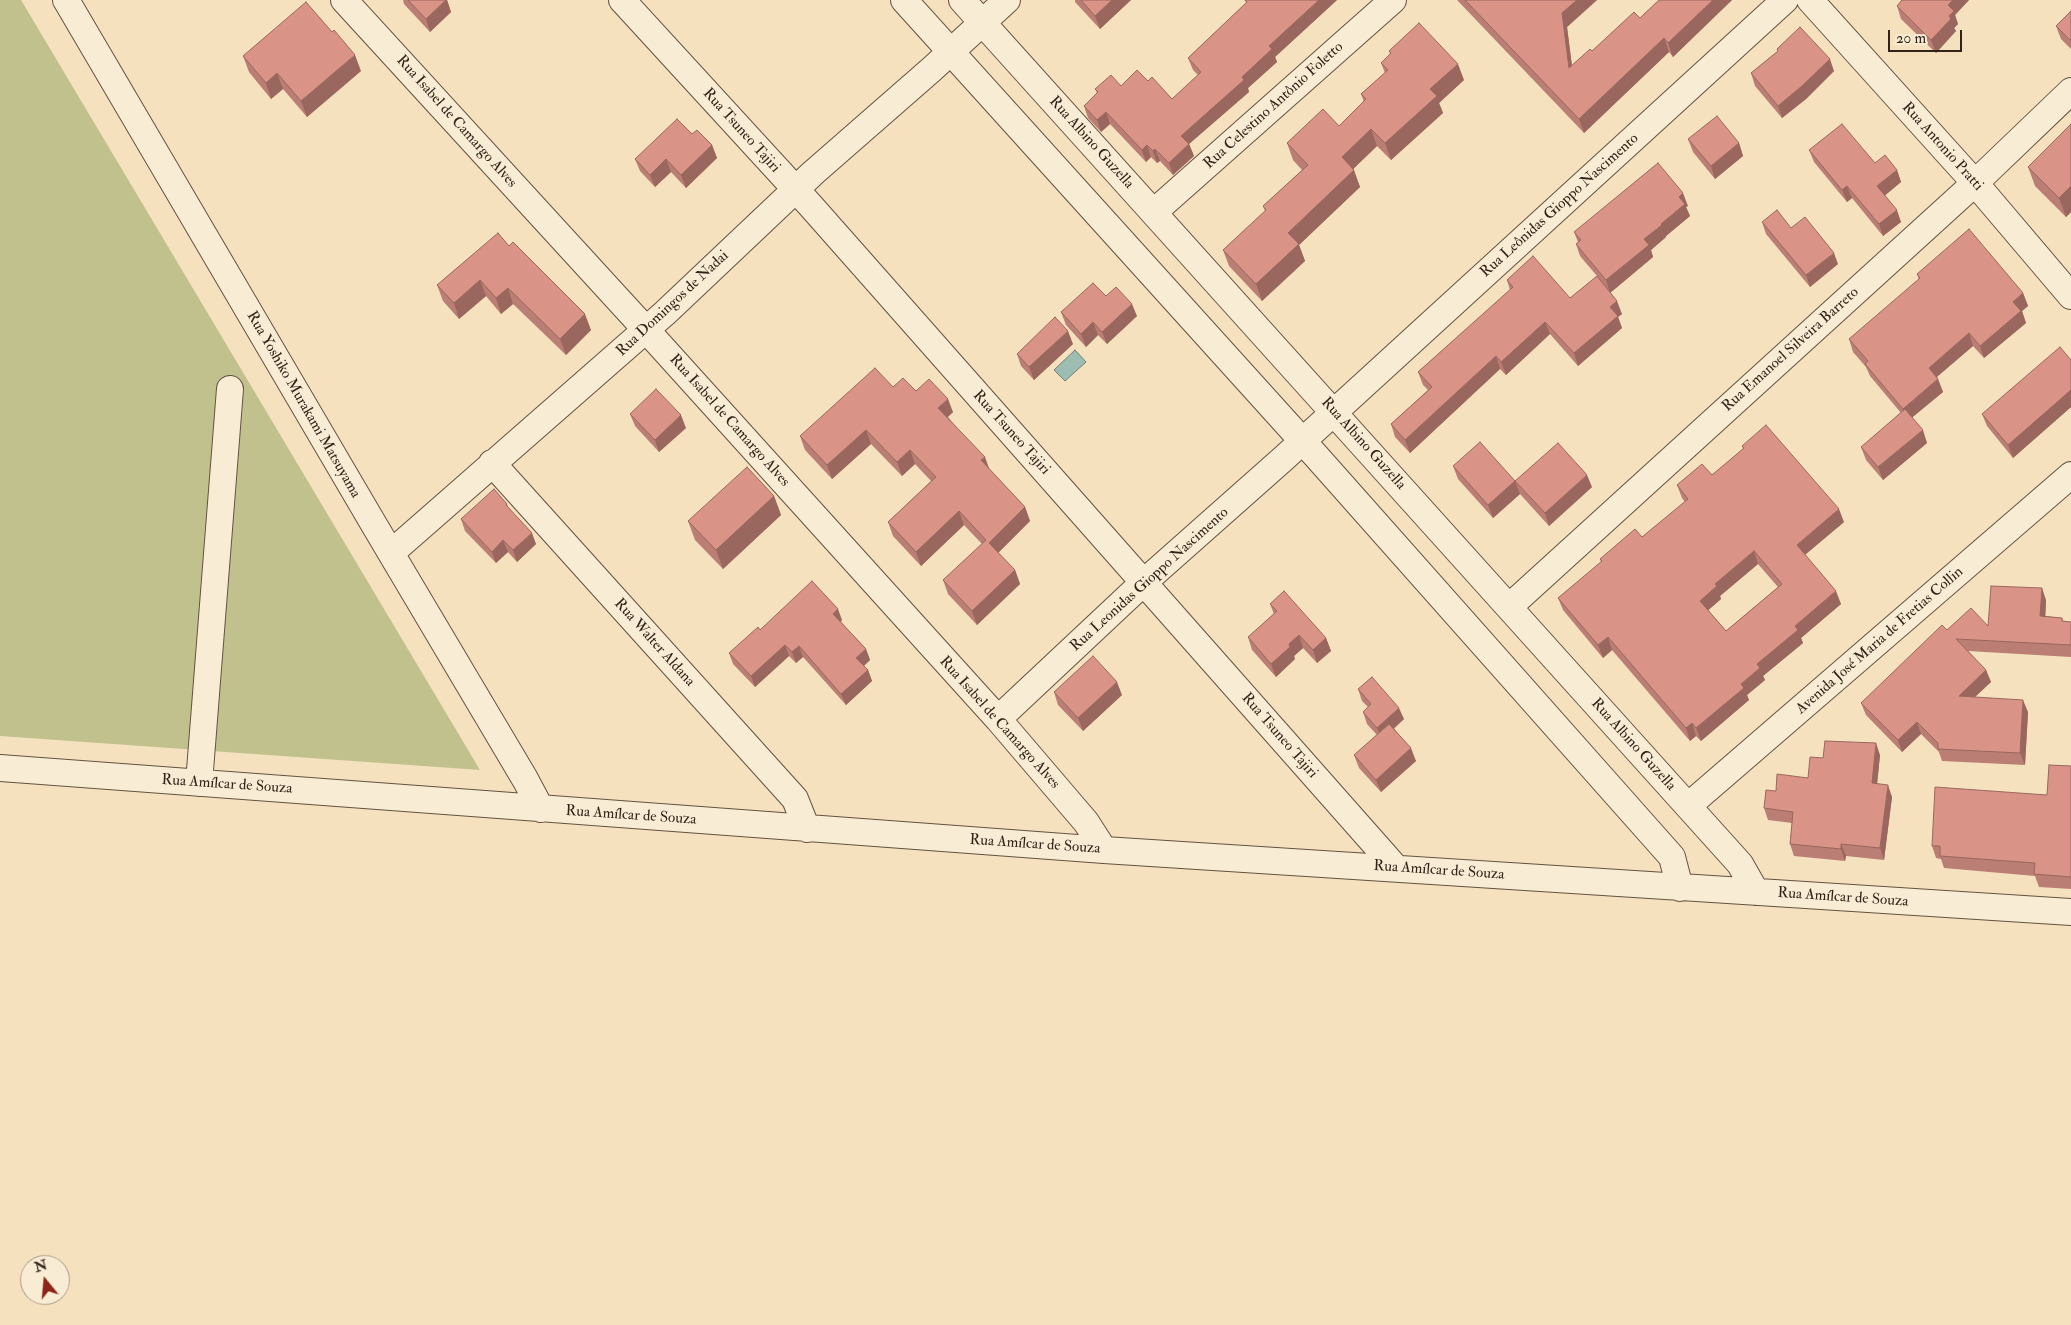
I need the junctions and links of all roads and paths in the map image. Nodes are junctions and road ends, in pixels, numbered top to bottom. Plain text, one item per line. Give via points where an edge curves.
1 (66, 0) edge
2 (344, 0) edge
3 (622, 0) edge
4 (904, 0) edge
5 (962, 0) edge
6 (1008, 0) edge
7 (1393, 0) edge
8 (1786, 0) edge
9 (1810, 0) edge
10 (983, 23) junction
11 (952, 52) junction
12 (2071, 91) edge
13 (1975, 183) junction
14 (796, 190) junction
15 (1154, 212) junction
16 (2071, 296) edge
17 (645, 330) junction
18 (230, 389) dead end
19 (1335, 412) junction
20 (1303, 442) junction
21 (492, 463) junction
22 (2071, 475) edge
23 (391, 553) junction
24 (1143, 582) junction
25 (1509, 607) junction
26 (998, 719) junction
27 (0, 768) edge
28 (198, 783) junction
29 (1688, 806) junction
30 (541, 809) junction
31 (807, 829) junction
32 (1104, 850) junction
33 (1396, 868) junction
34 (1680, 888) junction
35 (1756, 892) junction
36 (2071, 912) edge

1 - 23 street, Rua Yoshiko Murakami Matsuyama
2 - 17 street, Rua Isabel de Camargo Alves
3 - 14 street, Rua Tsuneo Tajiri
4 - 11 street
5 - 10 street, Rua Albino Guzella
6 - 10 street
7 - 15 street, Rua Celestino Antônio Foletto
8 - 19 street, Rua Leônidas Gioppo Nascimento
9 - 13 street, Rua Antonio Pratti
10 - 11 street, Rua Domingos de Nadai
10 - 15 street, Rua Albino Guzella
11 - 14 street, Rua Domingos de Nadai
11 - 20 street
12 - 13 street, Rua Emanoel Silveira Barreto
13 - 16 street, Rua Antonio Pratti
13 - 25 street, Rua Emanoel Silveira Barreto
14 - 17 street, Rua Domingos de Nadai
14 - 24 street, Rua Tsuneo Tajiri
15 - 19 street, Rua Albino Guzella
17 - 21 street, Rua Domingos de Nadai
17 - 26 street, Rua Isabel de Camargo Alves
18 - 28 street
19 - 20 street, Rua Leônidas Gioppo Nascimento
19 - 25 street, Rua Albino Guzella
20 - 24 street, Rua Leonidas Gioppo Nascimento
20 - 34 street via 1672,857
21 - 23 street, Rua Domingos de Nadai
21 - 31 street, Rua Walter Aldana via 794,799
22 - 29 street, Avenida José Maria de Fretias Collin
23 - 30 street, Rua Yoshiko Murakami Matsuyama
24 - 26 street, Rua Leonidas Gioppo Nascimento
24 - 33 street, Rua Tsuneo Tajiri
25 - 29 street, Rua Albino Guzella
26 - 32 street, Rua Isabel de Camargo Alves via 1086,822
27 - 28 street, Rua Amílcar de Souza
28 - 30 street, Rua Amílcar de Souza
29 - 35 street, Rua Albino Guzella via 1740,864
30 - 31 street, Rua Amílcar de Souza
31 - 32 street, Rua Amílcar de Souza
32 - 33 street, Rua Amílcar de Souza
33 - 34 street, Rua Amílcar de Souza
34 - 35 street, Rua Amílcar de Souza
35 - 36 street, Rua Amílcar de Souza

